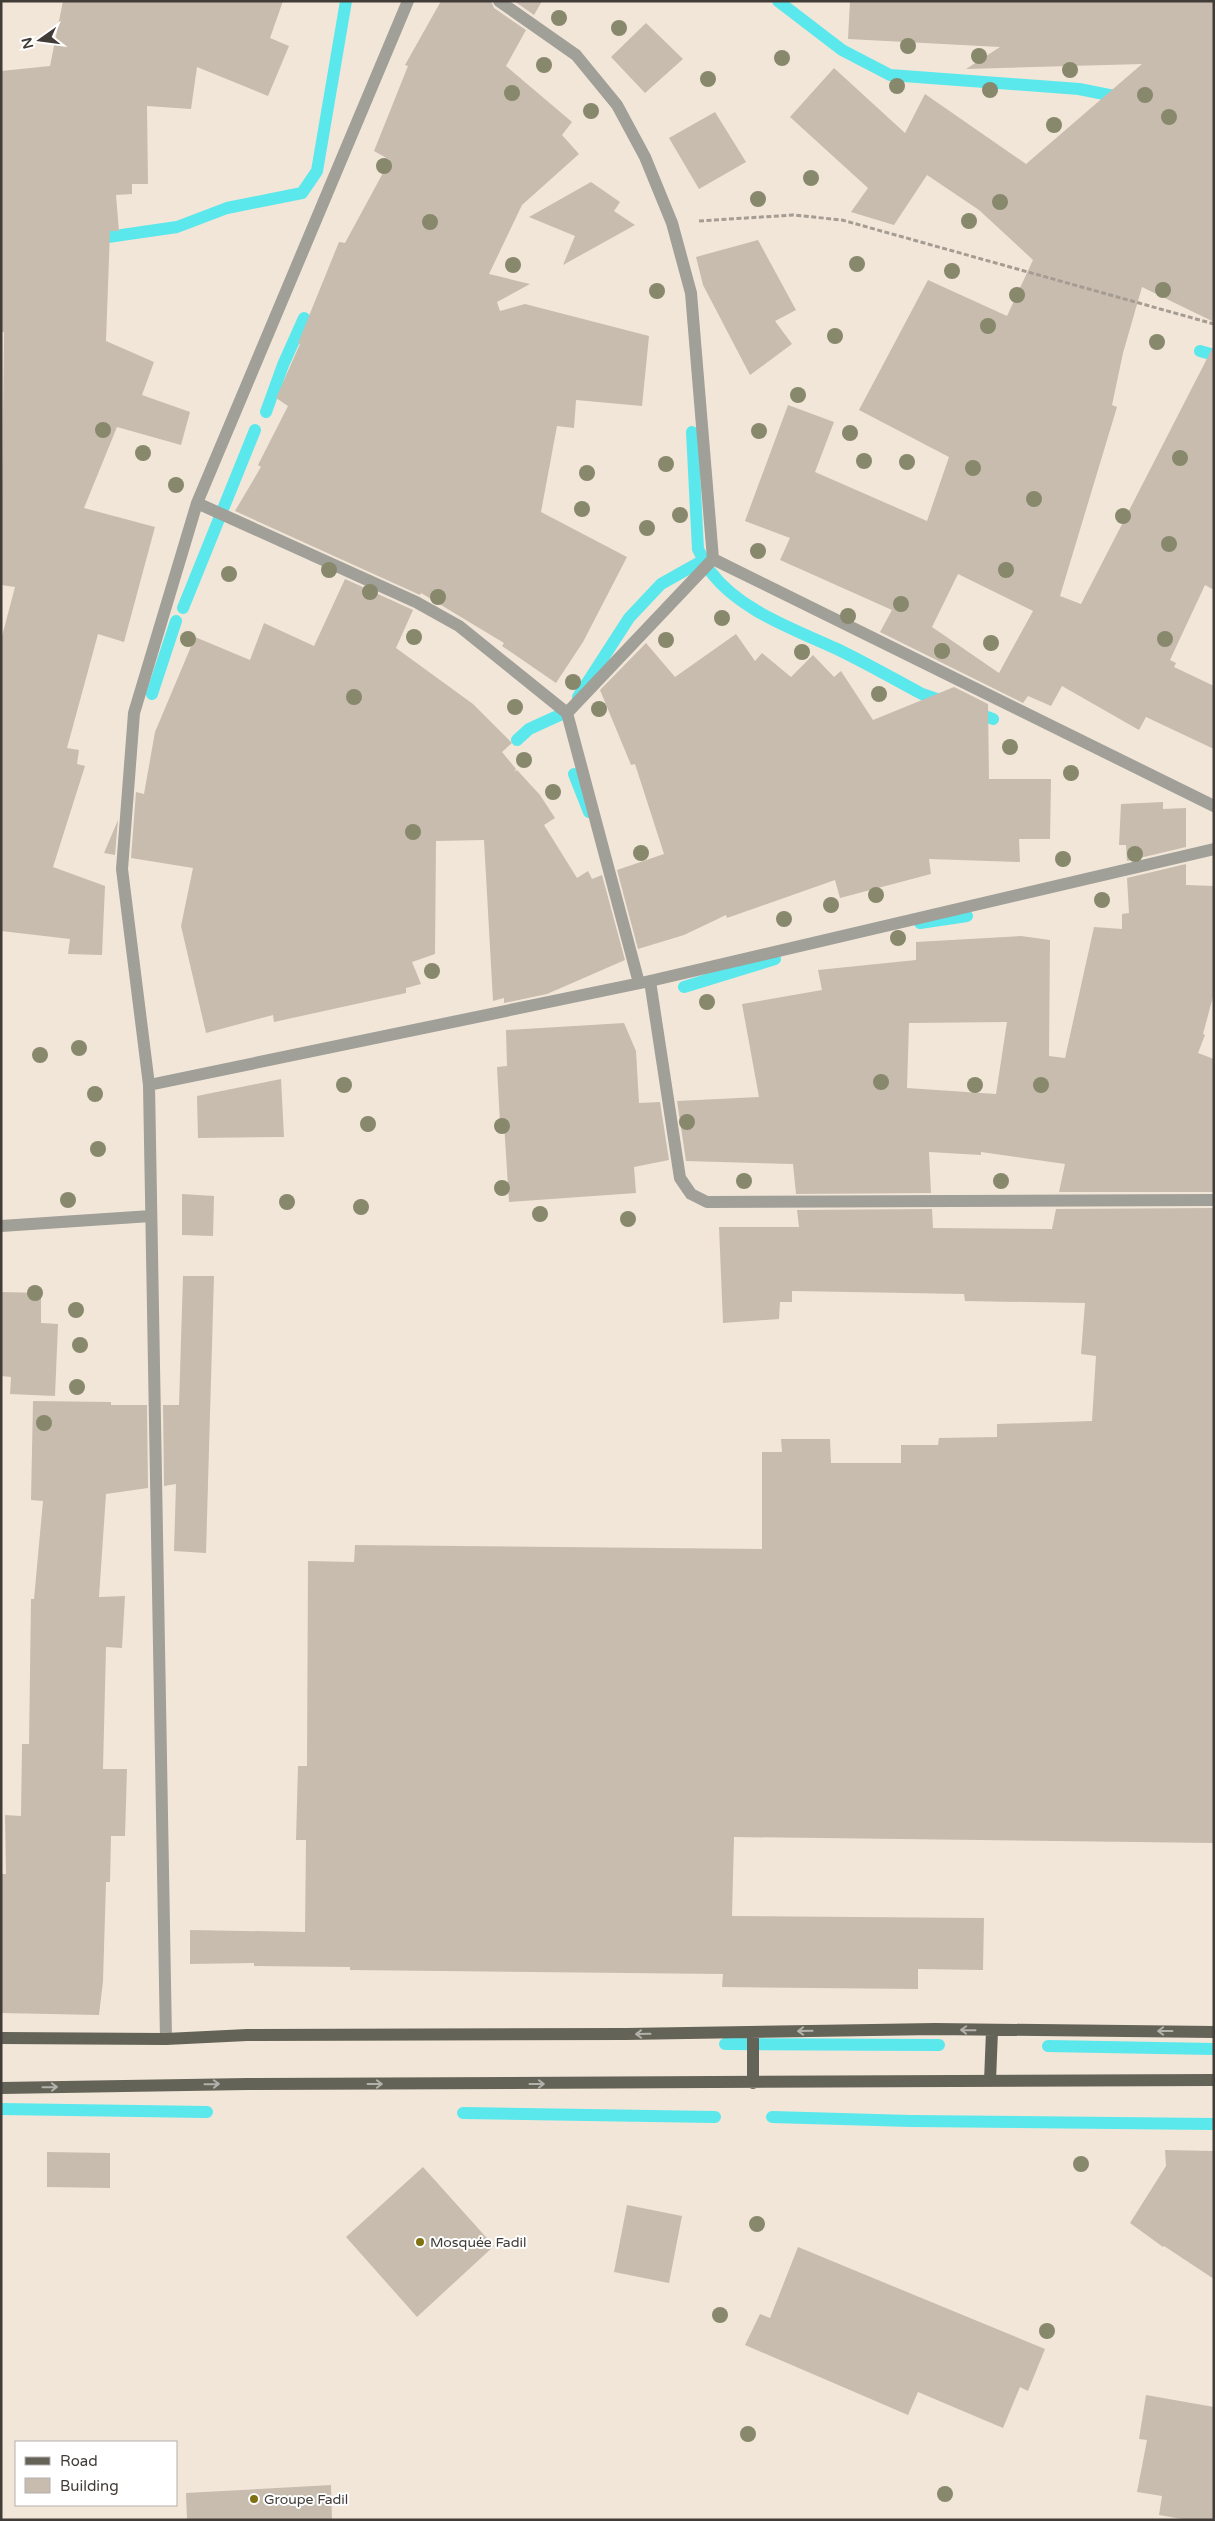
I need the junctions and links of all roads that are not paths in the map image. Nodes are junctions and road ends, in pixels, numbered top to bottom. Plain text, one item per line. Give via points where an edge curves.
1 (408, 1) edge
2 (499, 1) edge
3 (197, 503) junction
4 (713, 559) junction
5 (567, 713) junction
6 (1214, 806) edge
7 (1214, 849) edge
8 (644, 982) junction
9 (149, 1084) junction
10 (1214, 1200) edge
11 (150, 1216) junction
12 (1, 1226) edge
13 (992, 2031) junction
14 (753, 2032) junction
15 (1214, 2032) edge
16 (1, 2038) edge
17 (166, 2039) junction
18 (1214, 2080) edge
19 (990, 2081) junction
20 (753, 2083) junction
21 (1, 2088) edge

1 - 3 street
2 - 4 street via 576,55 617,105 645,157 672,223 690,293
3 - 5 street via 416,602 458,626
3 - 9 street via 134,714 122,869
4 - 5 street
4 - 6 street
5 - 8 street
7 - 8 street
8 - 9 street
8 - 10 street via 680,1178 691,1194 707,1202
9 - 11 street
11 - 12 street
11 - 17 street
13 -> 14 main road
15 -> 13 main road
13 - 19 main road
14 -> 17 main road
14 - 20 main road
16 - 17 main road
18 - 19 main road
19 - 20 main road
21 -> 20 main road

